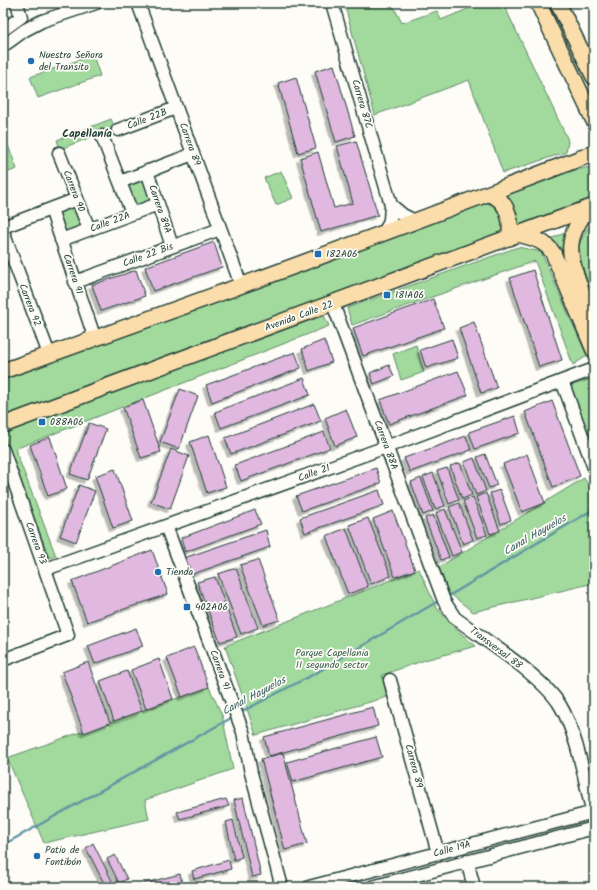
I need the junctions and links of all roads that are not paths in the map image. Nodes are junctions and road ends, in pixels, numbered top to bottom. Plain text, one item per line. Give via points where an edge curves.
1 (17, 3) edge
2 (96, 3) edge
3 (138, 3) edge
4 (332, 3) edge
5 (538, 3) edge
6 (558, 3) edge
7 (3, 30) edge
8 (3, 46) edge
9 (594, 77) edge
10 (176, 108) junction
11 (594, 121) edge
12 (118, 130) dead end
13 (102, 136) dead end
14 (60, 153) dead end
15 (594, 153) edge
16 (193, 154) junction
17 (147, 171) junction
18 (120, 182) junction
19 (488, 194) junction
20 (77, 199) junction
21 (158, 204) junction
22 (391, 205) junction
23 (591, 207) edge
24 (51, 209) junction
25 (132, 214) junction
26 (415, 221) junction
27 (3, 227) edge
28 (89, 229) junction
29 (220, 229) junction
30 (3, 232) edge
31 (386, 232) junction
32 (514, 236) junction
33 (61, 240) junction
34 (172, 246) junction
35 (75, 282) junction
36 (241, 285) junction
37 (333, 304) junction
38 (594, 324) edge
39 (95, 339) junction
40 (594, 350) edge
41 (49, 354) junction
42 (594, 368) edge
43 (3, 371) edge
44 (581, 374) junction
45 (562, 381) junction
46 (3, 425) edge
47 (386, 447) junction
48 (3, 450) edge
49 (594, 468) edge
50 (166, 526) junction
51 (46, 568) junction
52 (438, 586) joint
53 (3, 660) edge
54 (390, 680) dead end
55 (594, 814) edge
56 (594, 828) edge
57 (438, 853) junction
58 (467, 861) junction
59 (282, 887) edge
60 (309, 887) edge
61 (372, 887) edge
62 (474, 887) edge

1 - 7 street via 20,17
2 - 8 street via 42,21
3 - 10 street, Carrera 89
4 - 22 street, Carrera 87C
5 - 11 main road
6 - 9 main road
10 - 12 street, Calle 22B
10 - 16 street, Carrera 89
13 - 18 street
14 - 20 street, Carrera 90
15 - 19 main road
16 - 17 street
16 - 29 street, Carrera 89
17 - 18 street
17 - 21 street, Carrera 89A
18 - 25 street
19 - 26 main road
19 - 32 main road via 499,199 508,211
20 - 24 street
20 - 28 street, Carrera 90
21 - 25 street, Calle 22A
21 - 34 street, Carrera 89A
22 - 26 street
22 - 31 street, Carrera 87C
23 - 32 main road, Avenida Calle 22
23 - 38 main road via 576,227 571,240 570,254
24 - 27 street
24 - 33 street, Carrera 91
25 - 28 street, Calle 22A
26 - 31 main road
28 - 33 street, Calle 22A
29 - 34 street, Calle 22 Bis
29 - 36 street, Carrera 89
30 - 41 street, Carrera 92
31 - 36 main road
32 - 37 main road, Avenida Calle 22
32 - 40 main road via 542,241 553,253
33 - 35 street, Carrera 91
34 - 35 street, Calle 22 Bis
35 - 39 street, Carrera 91
36 - 39 main road
37 - 46 main road, Avenida Calle 22
37 - 47 street, Carrera 88A
39 - 41 main road
40 - 44 street via 593,357
41 - 43 main road
42 - 44 street, Calle 21
44 - 45 street, Calle 21
45 - 47 street, Calle 21
45 - 49 street
47 - 50 street, Calle 21
47 - 52 street, Carrera 88A
48 - 51 street, Carrera 93
50 - 51 street, Calle 21
50 - 59 street, Carrera 91 via 239,721
51 - 53 street, Carrera 93 via 68,636
52 - 55 street, Transversal 88 via 455,618 539,681 560,705 570,726
54 - 57 street, Carrera 89
55 - 57 street, Calle 19A
56 - 58 street, Calle 19A
57 - 60 street, Calle 19A
58 - 61 street, Calle 19A
58 - 62 street

